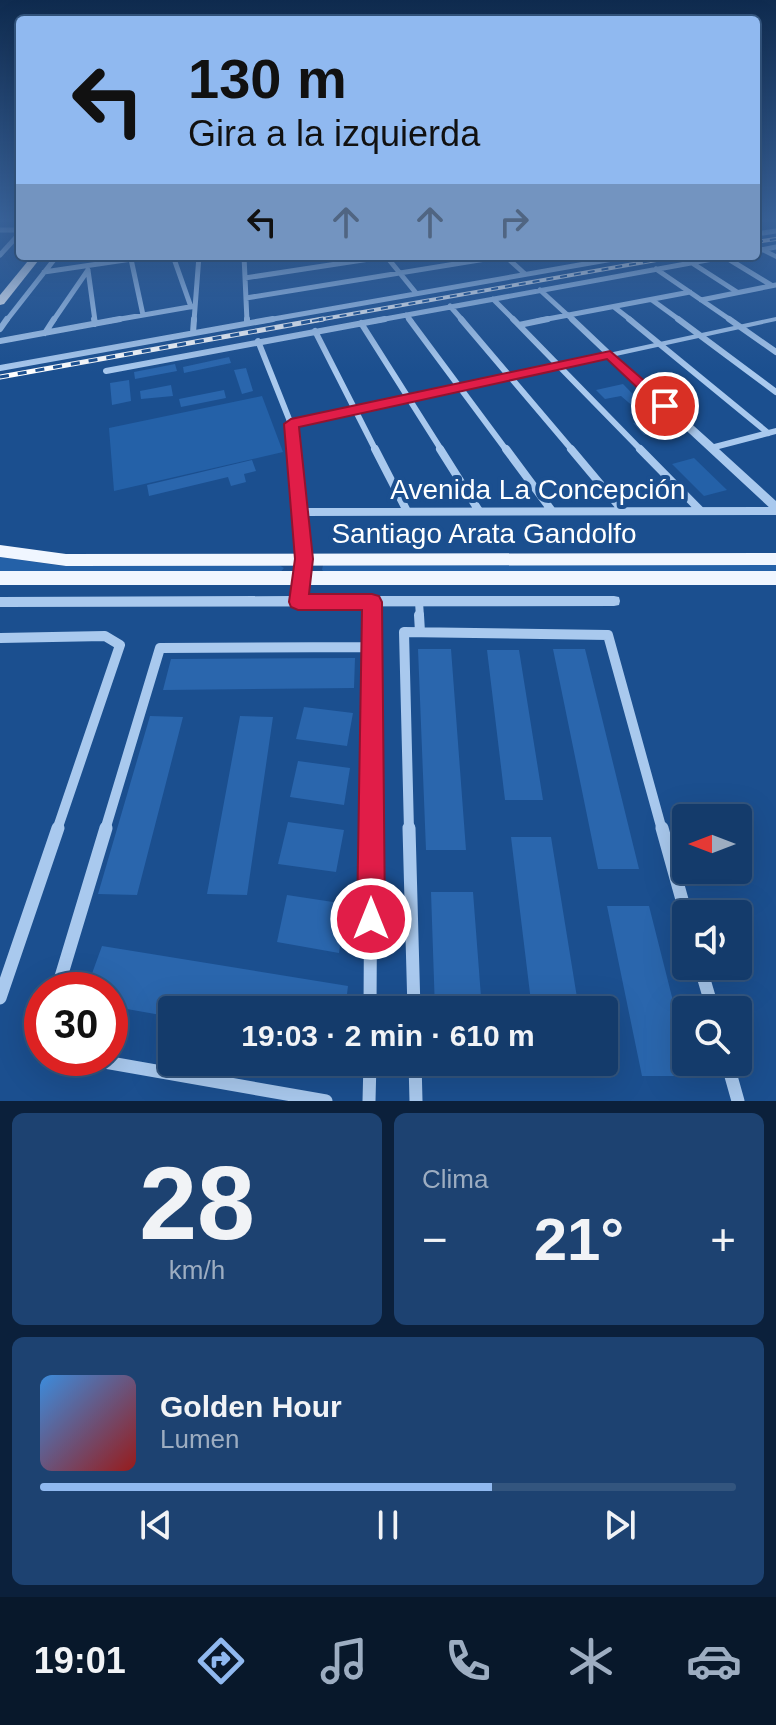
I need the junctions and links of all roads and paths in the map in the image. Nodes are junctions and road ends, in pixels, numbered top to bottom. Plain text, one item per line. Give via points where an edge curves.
1 (25, 270) edge
2 (62, 270) edge
3 (87, 270) edge
4 (89, 270) edge
5 (133, 270) edge
6 (179, 270) edge
7 (197, 270) edge
8 (245, 270) edge
9 (294, 270) edge
10 (398, 270) edge
11 (416, 270) edge
12 (521, 270) edge
13 (546, 270) edge
14 (648, 270) edge
15 (658, 270) edge
16 (703, 270) edge
17 (750, 270) edge
18 (44, 272) joint
19 (400, 273) junction
20 (525, 274) junction
21 (245, 278) junction
22 (774, 285) edge
23 (540, 290) junction
24 (690, 292) junction
25 (416, 293) junction
26 (738, 293) junction
27 (246, 298) junction
28 (493, 299) junction
29 (652, 300) junction
30 (701, 300) junction
31 (0, 302) edge
32 (193, 306) junction
33 (450, 306) junction
34 (614, 307) junction
35 (143, 315) junction
36 (406, 315) junction
37 (568, 316) junction
38 (776, 319) edge
39 (247, 323) junction
40 (361, 323) junction
41 (95, 324) junction
42 (519, 325) junction
43 (739, 327) junction
44 (0, 329) edge
45 (315, 331) junction
46 (45, 333) junction
47 (193, 333) junction
48 (699, 335) junction
49 (0, 341) edge
50 (258, 341) junction
51 (659, 344) junction
52 (776, 352) edge
53 (610, 355) junction
54 (559, 366) junction
55 (0, 368) edge
56 (106, 371) dead end
57 (510, 377) junction
58 (460, 387) junction
59 (776, 392) edge
60 (409, 399) junction
61 (355, 410) junction
62 (291, 424) junction
63 (772, 432) edge
64 (712, 448) junction
65 (771, 496) edge
66 (776, 509) edge
67 (407, 511) junction
68 (479, 511) junction
69 (552, 511) junction
70 (623, 511) junction
71 (701, 511) junction
72 (300, 512) junction
73 (0, 551) edge
74 (304, 559) junction
75 (776, 559) edge
76 (0, 578) edge
77 (302, 578) junction
78 (776, 578) edge
79 (614, 601) dead end
80 (0, 602) edge
81 (298, 602) junction
82 (372, 602) junction
83 (419, 602) junction
84 (420, 632) junction
85 (0, 638) edge
86 (373, 647) junction
87 (682, 900) edge
88 (62, 972) edge
89 (370, 996) edge
90 (414, 996) edge
91 (0, 998) edge
92 (128, 1066) edge
93 (370, 1076) edge
94 (415, 1076) edge
95 (731, 1076) edge
96 (326, 1101) edge
97 (369, 1101) edge
98 (416, 1101) edge
99 (738, 1101) edge

1 - 31 highway
2 - 18 street
3 - 46 street
4 - 41 street
5 - 35 street
6 - 32 street
7 - 32 street
8 - 21 street
9 - 21 street
10 - 19 street
11 - 19 street
12 - 20 street
13 - 20 street
14 - 23 street
15 - 24 street
16 - 26 street
17 - 22 street
18 - 44 street
19 - 25 street
19 - 27 street
20 - 25 street
21 - 27 street
22 - 26 street
23 - 28 street
23 - 37 street
24 - 29 street
24 - 30 street
25 - 39 street
26 - 30 street
27 - 39 street
28 - 33 street
28 - 42 street
29 - 34 street
29 - 48 street
30 - 43 street
32 - 35 street
32 - 47 street
33 - 36 street
33 - 57 street
34 - 37 street
34 - 51 street
35 - 41 street
36 - 40 street
36 - 58 street
37 - 42 street
37 - 53 street
38 - 43 street
39 - 47 street
40 - 45 street
40 - 60 street
41 - 46 street
42 - 54 street
43 - 48 street
43 - 52 street
45 - 50 street
45 - 61 street
46 - 49 street
47 - 55 street
48 - 51 street
48 - 59 street
50 - 56 street
50 - 62 street
51 - 53 street
51 - 63 street
53 - 54 street
53 - 64 street
54 - 57 street
54 - 71 street
57 - 58 street
57 - 70 street
58 - 60 street
58 - 69 street
60 - 61 street
60 - 68 street
61 - 62 street
61 - 67 street
62 - 72 street
63 - 64 street
64 - 65 street
65 - 66 street
66 - 71 street, Avenida La Concepción
67 - 68 street, Avenida La Concepción
67 - 72 street, Avenida La Concepción
68 - 69 street, Avenida La Concepción
69 - 70 street, Avenida La Concepción
70 - 71 street, Avenida La Concepción
72 - 74 street
73 - 74 main road, Santiago Arata Gandolfo via 66,560
74 - 75 main road, Santiago Arata Gandolfo
74 - 77 street
76 - 77 main road, Santiago Arata Gandolfo
77 - 78 main road, Santiago Arata Gandolfo
77 - 81 street
79 - 83 street
80 - 81 street
81 - 82 street
82 - 83 street
82 - 86 street
83 - 84 street
84 - 87 street via 608,635
84 - 90 street via 404,632
85 - 91 street via 105,636 120,645
86 - 88 street via 160,648
86 - 89 street
92 - 96 street
93 - 97 street
94 - 98 street
95 - 99 street

